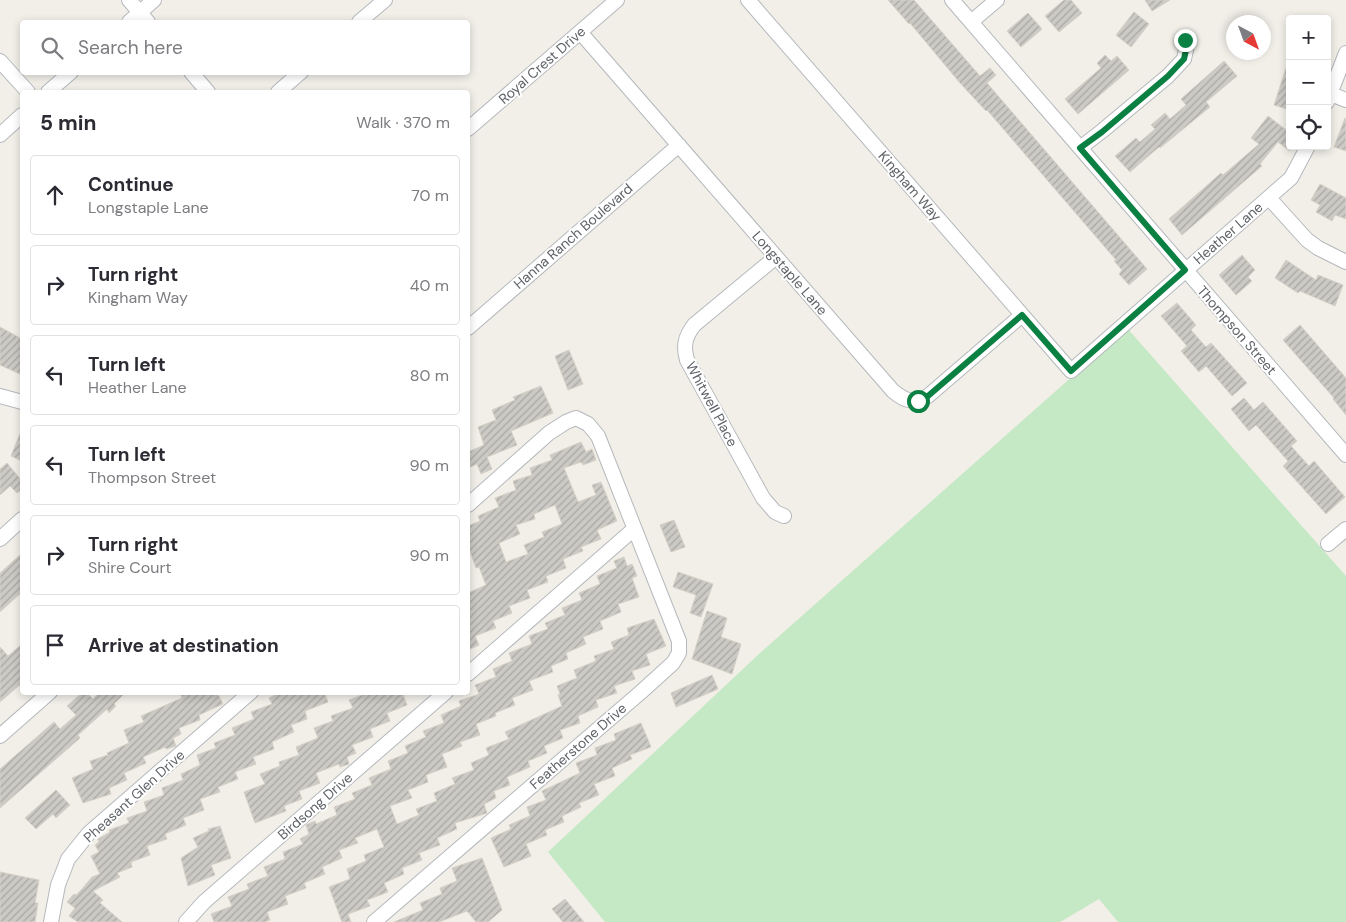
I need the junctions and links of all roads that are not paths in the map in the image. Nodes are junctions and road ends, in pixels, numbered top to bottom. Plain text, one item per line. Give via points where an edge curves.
1 (129, 0) edge
2 (154, 0) edge
3 (385, 0) edge
4 (617, 0) edge
5 (748, 0) edge
6 (952, 0) edge
7 (998, 0) edge
8 (144, 18) edge
9 (361, 20) edge
10 (971, 22) junction
11 (580, 32) junction
12 (1185, 40) dead end
13 (1346, 53) edge
14 (0, 61) edge
15 (68, 75) edge
16 (194, 75) edge
17 (298, 75) edge
18 (26, 90) edge
19 (50, 90) edge
20 (206, 90) edge
21 (280, 90) edge
22 (1331, 93) edge
23 (1331, 98) edge
24 (1346, 100) edge
25 (20, 117) edge
26 (470, 127) edge
27 (0, 135) edge
28 (678, 145) junction
29 (1080, 148) junction
30 (1306, 150) edge
31 (1268, 198) junction
32 (776, 257) junction
33 (1346, 262) edge
34 (1185, 270) junction
35 (1022, 315) junction
36 (470, 326) edge
37 (1071, 371) joint
38 (0, 396) edge
39 (20, 401) edge
40 (1346, 455) edge
41 (470, 502) edge
42 (784, 516) dead end
43 (20, 521) edge
44 (634, 529) junction
45 (1346, 529) edge
46 (0, 539) edge
47 (1328, 544) dead end
48 (470, 672) edge
49 (47, 695) edge
50 (248, 695) edge
51 (443, 695) edge
52 (0, 736) edge
53 (51, 922) edge
54 (186, 922) edge
55 (374, 922) edge

1 - 8 street
2 - 8 street
3 - 9 street
4 - 11 street, Royal Crest Drive
5 - 35 street, Kingham Way
6 - 10 street, Thompson Street
7 - 10 street
10 - 29 street, Thompson Street
11 - 26 street, Royal Crest Drive
11 - 28 street, Longstaple Lane
12 - 29 street via 1184,59 1168,76
13 - 22 street
14 - 18 street
15 - 19 street
16 - 20 street
17 - 21 street
23 - 24 street
25 - 27 street
28 - 32 street, Longstaple Lane
28 - 36 street, Hanna Ranch Boulevard
29 - 34 street, Thompson Street
30 - 31 street, Heather Lane via 1291,178
31 - 33 street via 1307,240
31 - 34 street, Heather Lane
32 - 35 street, Longstaple Lane via 893,391 909,402 928,396
32 - 42 street, Whitwell Place via 694,326 688,333 685,351 763,498 775,512
34 - 37 street, Heather Lane
34 - 40 street, Thompson Street
35 - 37 street, Kingham Way
38 - 39 street
41 - 44 street via 550,433 576,418 588,424 598,436
43 - 46 street
44 - 48 street
44 - 55 street, Featherstone Drive via 679,641 679,653 673,663
45 - 47 street
49 - 52 street
50 - 53 street, Pheasant Glen Drive via 89,833 68,859 58,885
51 - 54 street, Birdsong Drive via 204,902

